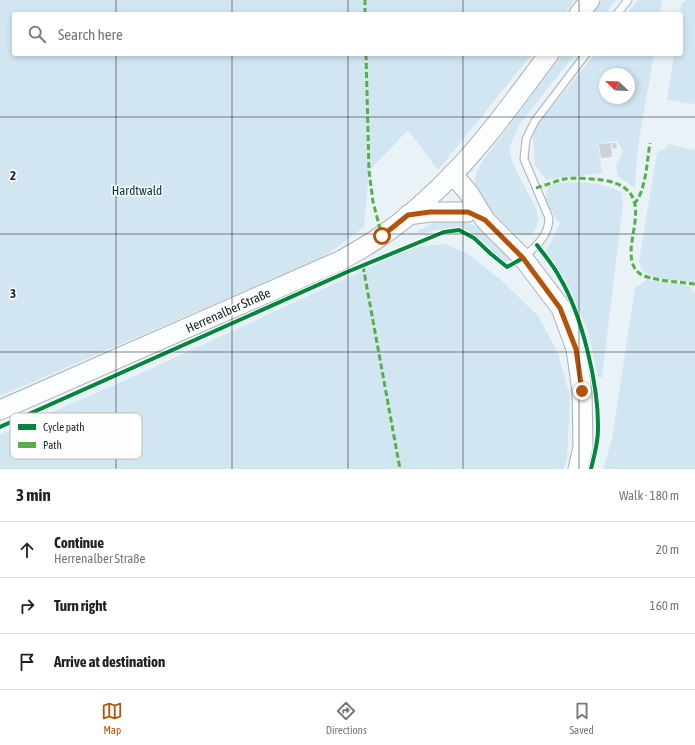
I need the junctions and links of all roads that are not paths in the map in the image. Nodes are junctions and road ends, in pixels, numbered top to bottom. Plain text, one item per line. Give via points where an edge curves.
1 (590, 0) edge
2 (628, 0) edge
3 (581, 12) edge
4 (619, 12) edge
5 (547, 56) edge
6 (584, 56) edge
7 (447, 180) junction
8 (468, 212) junction
9 (408, 215) junction
10 (485, 220) junction
11 (523, 258) junction
12 (0, 410) edge
13 (578, 469) edge

1 - 3 main road
2 - 4 lane
5 - 7 main road, Herrenalber Straße via 488,134
6 - 11 lane via 535,121 526,139 524,159 549,226 545,236
7 - 8 main road via 453,198
7 - 9 main road, Herrenalber Straße
7 - 10 main road via 468,192
8 - 9 main road
8 - 10 main road
9 - 12 main road, Herrenalber Straße via 382,236 342,260
10 - 11 main road
11 - 13 main road via 560,308 576,349 582,391 583,447

